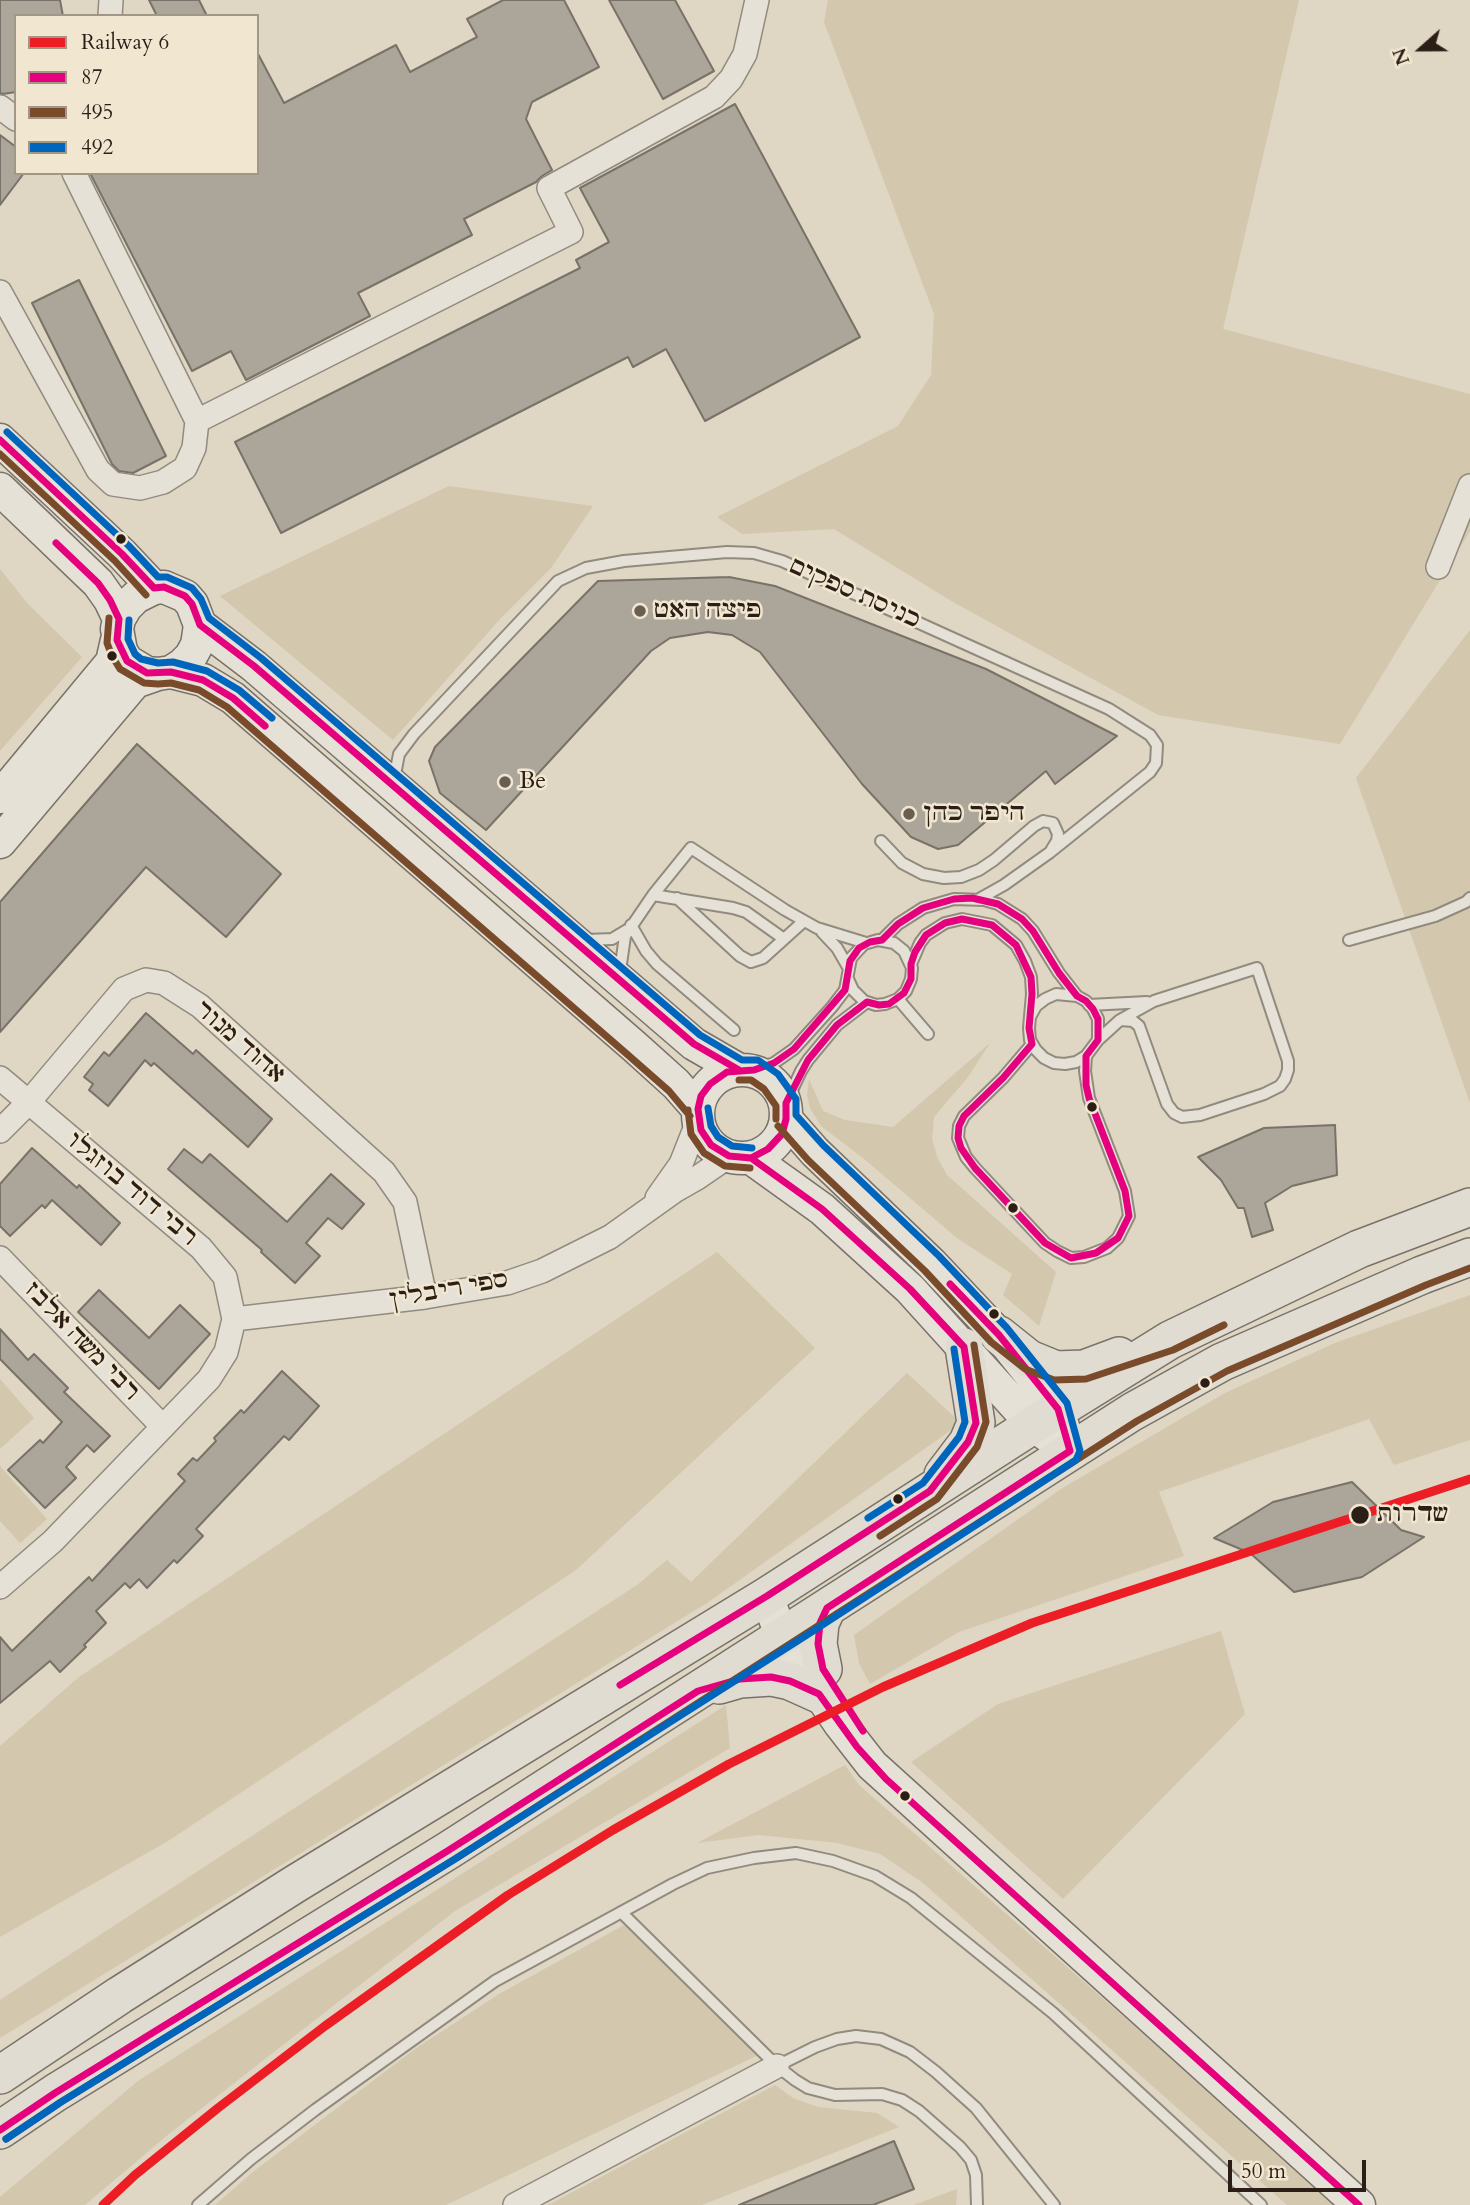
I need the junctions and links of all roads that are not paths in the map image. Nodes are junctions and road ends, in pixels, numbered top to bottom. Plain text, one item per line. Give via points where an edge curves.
1 (757, 0) edge
2 (75, 175) edge
3 (0, 292) edge
4 (197, 421) junction
5 (0, 440) edge
6 (1470, 486) edge
7 (0, 489) edge
8 (1438, 567) dead end
9 (153, 588) junction
10 (200, 625) junction
11 (118, 629) junction
12 (165, 673) junction
13 (400, 792) junction
14 (0, 797) edge
15 (881, 841) dead end
16 (0, 842) edge
17 (1049, 853) junction
18 (653, 895) junction
19 (677, 898) junction
20 (1470, 898) edge
21 (979, 899) junction
22 (804, 921) junction
23 (631, 925) junction
24 (561, 928) junction
25 (817, 928) junction
26 (784, 939) junction
27 (882, 940) junction
28 (1349, 940) dead end
29 (866, 943) junction
30 (911, 964) junction
31 (848, 973) junction
32 (623, 984) junction
33 (1077, 996) junction
34 (898, 999) junction
35 (1154, 1001) junction
36 (867, 1002) junction
37 (1089, 1005) junction
38 (1030, 1017) junction
39 (1120, 1020) junction
40 (734, 1030) dead end
41 (928, 1034) dead end
42 (1098, 1040) junction
43 (1032, 1044) junction
44 (1086, 1056) junction
45 (746, 1070) junction
46 (0, 1078) edge
47 (28, 1103) junction
48 (786, 1111) junction
49 (698, 1115) junction
50 (0, 1131) edge
51 (740, 1157) junction
52 (1470, 1207) edge
53 (647, 1211) junction
54 (1470, 1257) edge
55 (0, 1258) edge
56 (425, 1297) junction
57 (234, 1319) junction
58 (999, 1335) junction
59 (1170, 1340) junction
60 (964, 1347) junction
61 (1046, 1417) junction
62 (163, 1427) junction
63 (1070, 1451) junction
64 (930, 1491) junction
65 (0, 1587) edge
66 (767, 1596) junction
67 (803, 1624) junction
68 (821, 1682) junction
69 (698, 1691) junction
70 (621, 1912) junction
71 (777, 2066) junction
72 (0, 2075) edge
73 (0, 2130) edge
74 (198, 2205) edge
75 (515, 2205) edge
76 (977, 2205) edge
77 (1054, 2205) edge
78 (1260, 2205) edge
79 (1359, 2205) edge

1 - 4 street via 745,54 714,97 549,188 570,232
2 - 4 street
3 - 4 street via 98,470 113,484 140,488 163,482 185,468 194,448
5 - 9 main road
6 - 8 street
7 - 11 main road via 98,583 110,600
9 - 10 main road via 164,587 185,596
9 - 11 main road via 126,607
10 - 12 main road via 191,656
10 - 13 main road
11 - 12 main road via 127,661 147,673
11 - 14 main road via 112,662
12 - 16 main road via 135,682
12 - 49 main road via 202,680 233,698 635,1047 676,1084
13 - 17 lane, כניסת ספקים via 394,780 399,754 558,581 586,568 624,561 754,553 782,561 1088,700 1150,735 1157,745 1156,764 1150,772
13 - 24 main road
15 - 17 lane via 902,863 944,878 979,870 1043,821 1053,823 1058,834
17 - 21 lane, כניסת ספקים
18 - 19 lane
18 - 22 lane via 691,848
18 - 23 lane
19 - 26 lane via 746,912
19 - 26 lane via 751,962 763,958
20 - 28 lane via 1435,916
21 - 27 lane via 954,899 923,908
21 - 33 lane via 1022,919
22 - 25 lane
22 - 26 lane
23 - 24 lane via 612,939 589,941
23 - 32 lane via 622,947 619,974
23 - 40 lane via 657,964
24 - 32 main road
25 - 29 lane
25 - 31 lane via 837,948
27 - 29 lane
27 - 30 lane via 899,947
29 - 31 lane via 854,953
30 - 34 lane via 909,986
30 - 38 lane via 920,943 934,928 962,919 992,925 1016,945 1026,961 1031,977
31 - 36 lane via 856,994
31 - 45 lane via 840,998 794,1049 774,1063
32 - 45 main road via 694,1044
33 - 37 lane
33 - 38 lane via 1056,994 1036,1006
34 - 36 lane via 885,1004
34 - 41 lane
35 - 37 lane
35 - 39 lane
35 - 39 lane via 1257,968 1288,1061 1285,1079 1264,1094 1182,1117 1167,1104 1139,1026
36 - 48 lane via 837,1025 808,1060
37 - 42 lane via 1098,1019
38 - 43 lane
39 - 42 lane
42 - 44 lane
43 - 44 lane via 1054,1063 1076,1062
43 - 44 lane via 964,1116 958,1138 966,1157 1045,1243 1072,1258 1107,1248 1129,1216 1125,1191 1089,1098
45 - 48 main road via 771,1080
45 - 49 main road via 727,1072 713,1080 701,1096
46 - 47 street, רבי דוד בוזגלו
47 - 50 street, אהוד מנור
47 - 56 street, אהוד מנור via 124,989 146,980 164,983 200,1006 384,1172 405,1202
47 - 57 street, רבי דוד בוזגלו via 201,1248 225,1277
48 - 51 main road via 782,1134 774,1145
48 - 58 main road via 815,1152
49 - 51 main road via 711,1145
49 - 53 street, ספי ריבלין via 681,1164
51 - 53 street, ספי ריבלין via 676,1190
51 - 60 main road via 822,1209 910,1289
52 - 59 highway via 1359,1249
53 - 56 street, ספי ריבלין via 610,1237 542,1271 507,1283
54 - 63 highway via 1222,1362
55 - 62 street, רבי משה אלבז
56 - 57 street, ספי ריבלין
57 - 62 street via 226,1352 209,1379
58 - 59 highway via 1029,1359 1056,1370 1084,1369
58 - 61 main road
59 - 61 highway
60 - 61 main road
60 - 64 highway via 976,1423 968,1442
61 - 63 main road
61 - 64 highway
62 - 65 street via 53,1541
63 - 67 highway
64 - 66 highway
66 - 67 main road
66 - 72 highway via 283,1892
67 - 68 main road
67 - 68 highway via 820,1623
67 - 69 highway
68 - 69 highway via 740,1679
68 - 79 main road via 872,1765
69 - 73 highway
70 - 71 lane
70 - 74 lane via 495,1981 315,2110
70 - 78 lane via 707,1868 754,1858 796,1853 875,1876 911,1898 1053,2013
71 - 75 street
71 - 76 lane via 808,2088 835,2095 882,2094 919,2111 971,2160
71 - 77 lane via 815,2047 856,2036 881,2039 910,2052 976,2108

